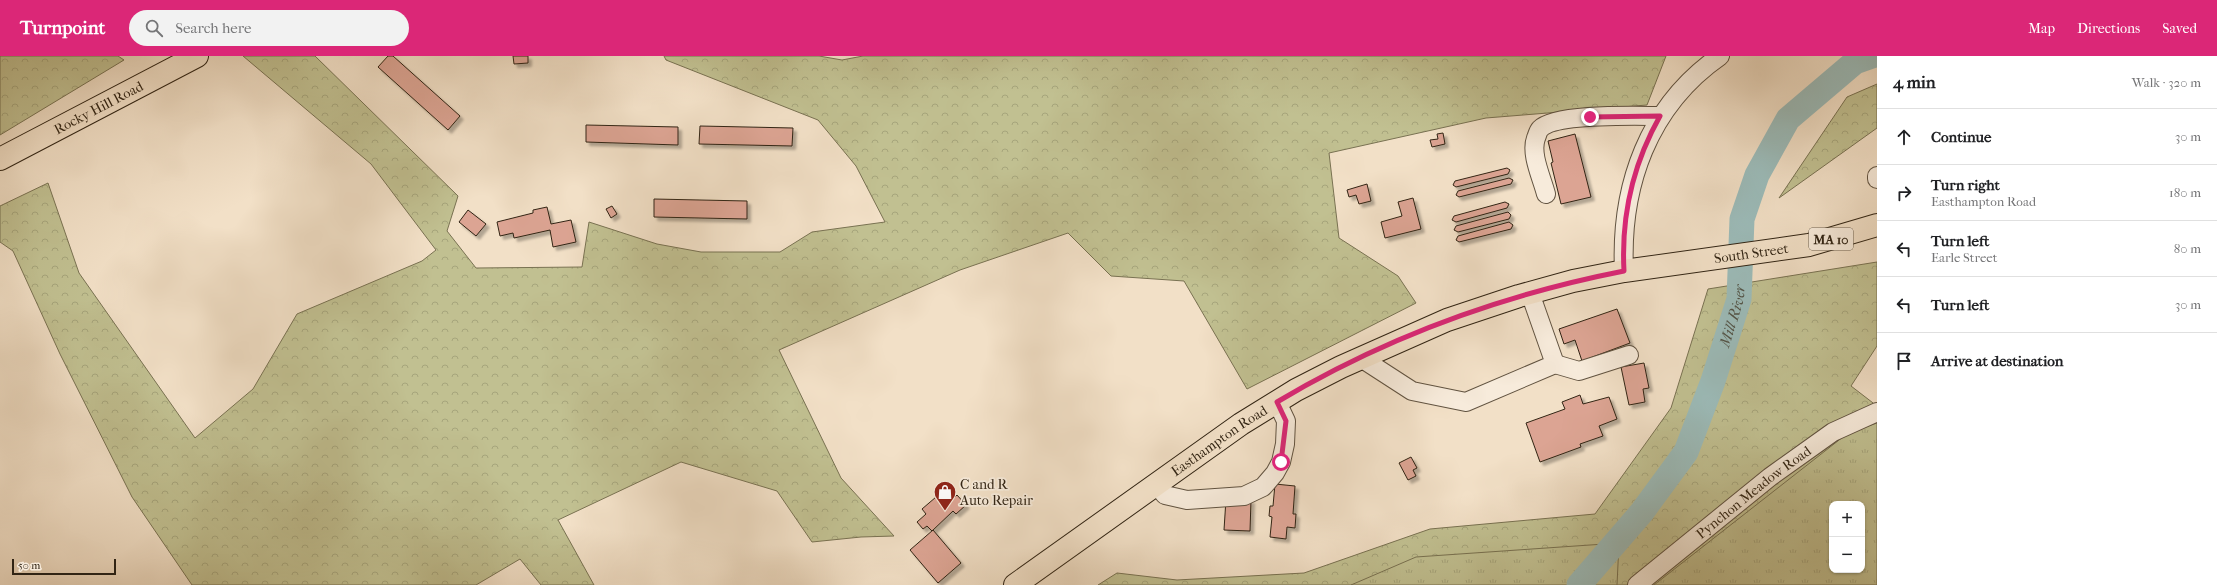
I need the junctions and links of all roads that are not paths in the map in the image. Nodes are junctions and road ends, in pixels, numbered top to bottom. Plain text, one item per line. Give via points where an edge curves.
1 (197, 56) edge
2 (1720, 56) edge
3 (1660, 116) junction
4 (0, 159) edge
5 (1546, 194) dead end
6 (1877, 225) edge
7 (1624, 271) junction
8 (1530, 293) junction
9 (1629, 355) dead end
10 (1361, 358) junction
11 (1555, 364) junction
12 (1277, 402) junction
13 (1877, 412) edge
14 (1156, 484) junction
15 (1015, 585) edge
16 (1637, 585) edge

1 - 4 main road, Rocky Hill Road
2 - 3 street via 1683,88
3 - 5 street via 1590,117 1551,124 1540,129 1535,139 1535,153
3 - 7 street via 1648,136 1629,195 1623,231
6 - 7 main road, South Street / MA 10 via 1784,249
7 - 8 main road, Easthampton Road / MA 10
8 - 10 main road, Easthampton Road / MA 10 via 1447,320
8 - 11 street
9 - 11 street via 1579,371
10 - 11 street via 1412,391 1466,402
10 - 12 main road, Easthampton Road / MA 10
12 - 14 main road, Easthampton Road / MA 10 via 1240,424
12 - 14 street via 1286,421 1285,444 1281,462 1263,486 1244,496 1186,500 1165,495
13 - 16 street, Pynchon Meadow Road via 1833,432 1770,477
14 - 15 main road, Easthampton Road / MA 10

